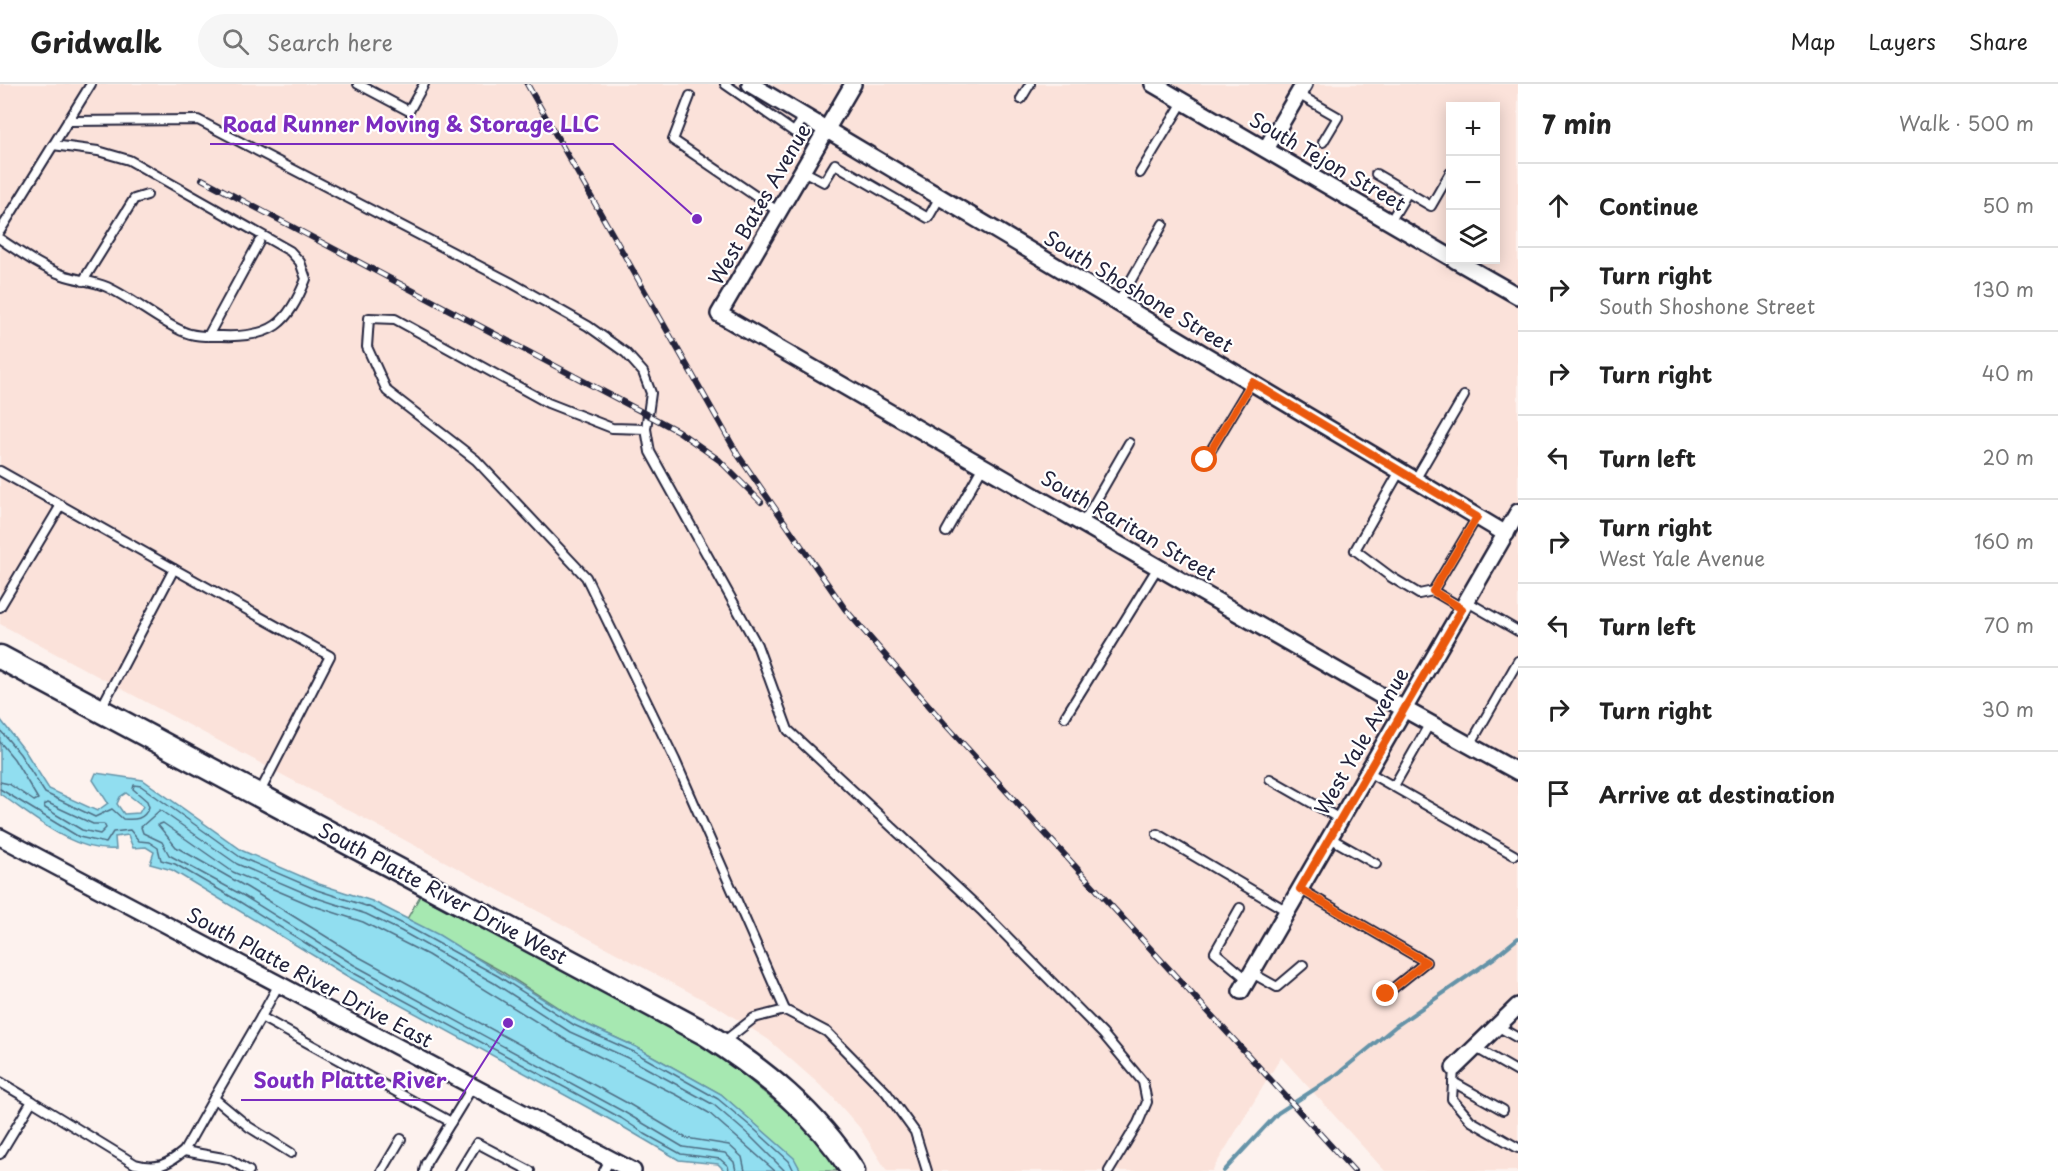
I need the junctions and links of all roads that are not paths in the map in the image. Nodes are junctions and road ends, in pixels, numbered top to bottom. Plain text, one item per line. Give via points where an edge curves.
1 (91, 84) edge
2 (358, 84) edge
3 (424, 84) edge
4 (725, 84) edge
5 (750, 84) edge
6 (853, 84) edge
7 (1030, 84) edge
8 (1153, 84) edge
9 (1301, 89) edge
10 (690, 96) dead end
11 (1021, 99) dead end
12 (1183, 102) junction
13 (805, 117) junction
14 (68, 121) junction
15 (827, 129) junction
16 (1323, 142) dead end
17 (53, 145) junction
18 (1266, 149) junction
19 (803, 171) junction
20 (1140, 174) dead end
21 (1376, 174) dead end
22 (1446, 180) edge
23 (1408, 192) junction
24 (147, 195) dead end
25 (940, 197) junction
26 (779, 212) junction
27 (1390, 222) junction
28 (1162, 224) dead end
29 (0, 231) edge
30 (0, 239) edge
31 (258, 242) dead end
32 (1446, 255) edge
33 (1462, 264) edge
34 (83, 281) junction
35 (1518, 296) edge
36 (1118, 303) junction
37 (719, 314) joint
38 (208, 336) junction
39 (1252, 382) junction
40 (1464, 396) dead end
41 (646, 429) junction
42 (1129, 443) dead end
43 (1205, 460) dead end
44 (983, 466) junction
45 (0, 471) edge
46 (1400, 471) junction
47 (1415, 480) junction
48 (61, 506) junction
49 (1518, 512) edge
50 (1477, 517) junction
51 (1083, 524) junction
52 (946, 532) dead end
53 (1506, 534) junction
54 (1158, 567) junction
55 (174, 568) junction
56 (1433, 591) junction
57 (1464, 605) junction
58 (0, 607) edge
59 (1518, 631) edge
60 (0, 657) edge
61 (1518, 661) edge
62 (1404, 709) junction
63 (100, 711) junction
64 (1065, 717) dead end
65 (1430, 723) junction
66 (1470, 745) junction
67 (1368, 772) junction
68 (1518, 772) edge
69 (1270, 779) dead end
70 (1394, 786) junction
71 (258, 796) junction
72 (1341, 819) junction
73 (1157, 834) dead end
74 (0, 837) edge
75 (1330, 838) junction
76 (1514, 855) dead end
77 (1376, 864) dead end
78 (1300, 889) junction
79 (1240, 908) dead end
80 (1288, 911) junction
81 (1303, 965) dead end
82 (1247, 981) junction
83 (279, 984) junction
84 (1386, 994) dead end
85 (1518, 1006) edge
86 (785, 1010) junction
87 (261, 1017) junction
88 (1497, 1026) junction
89 (1518, 1038) edge
90 (721, 1044) junction
91 (1476, 1048) junction
92 (1518, 1072) edge
93 (1454, 1075) junction
94 (0, 1082) edge
95 (472, 1086) junction
96 (214, 1098) junction
97 (32, 1101) junction
98 (1503, 1110) dead end
99 (451, 1122) junction
100 (401, 1139) dead end
101 (1518, 1148) edge
102 (184, 1151) junction
103 (291, 1153) dead end
104 (0, 1154) edge
105 (607, 1165) edge
106 (249, 1171) edge
107 (382, 1171) edge
108 (424, 1171) edge
109 (460, 1171) edge
110 (530, 1171) edge
111 (633, 1171) edge
112 (853, 1171) edge
113 (927, 1171) edge
114 (1109, 1171) edge

1 - 14 lane
2 - 3 lane via 409,111
4 - 13 lane via 794,132
5 - 13 street, South Shoshone Street
6 - 15 street, West Bates Avenue
7 - 11 lane
8 - 12 street, South Tejon Street
9 - 16 lane via 1338,117
9 - 18 street
10 - 26 lane via 673,140
12 - 18 street, South Tejon Street
12 - 20 lane
13 - 15 street, South Shoshone Street
14 - 17 lane
14 - 41 lane via 198,120 510,282 588,326 626,353 643,372 651,393
15 - 19 street, West Bates Avenue
15 - 25 street, South Shoshone Street
17 - 29 lane
17 - 38 lane via 129,160 290,251 300,262 306,279 283,322 265,333
18 - 27 street, South Tejon Street
19 - 25 lane via 824,182 835,164 928,218
19 - 26 street, West Bates Avenue
21 - 23 lane
22 - 23 lane via 1431,206
23 - 27 lane
24 - 34 lane via 134,199
25 - 36 street, South Shoshone Street
26 - 37 street, West Bates Avenue
27 - 32 street, South Tejon Street
28 - 36 lane
30 - 34 lane via 47,268
31 - 38 lane
33 - 35 street
34 - 38 lane via 107,287 183,332
36 - 39 street, South Shoshone Street
37 - 44 street, South Raritan Street
39 - 43 lane
39 - 46 street, South Shoshone Street
40 - 47 lane
41 - 86 lane via 612,428 548,403 395,319 369,318 367,347 387,391 476,460 586,577 675,760
41 - 114 lane via 651,452 757,645 788,730 981,910 1103,1034 1143,1082 1147,1102
42 - 51 lane
44 - 51 street, South Raritan Street
44 - 52 lane
45 - 48 lane
46 - 47 street, South Shoshone Street
46 - 56 lane via 1354,550 1419,594
47 - 50 street, South Shoshone Street
48 - 55 lane
48 - 58 lane
49 - 53 street, West Yale Avenue
50 - 53 street, South Shoshone Street
50 - 56 lane
51 - 54 street, South Raritan Street
53 - 57 street, West Yale Avenue
54 - 62 street, South Raritan Street
54 - 64 lane
55 - 63 lane
55 - 71 lane via 330,656
56 - 57 lane
57 - 59 lane
57 - 62 street, West Yale Avenue
60 - 63 street, South Platte River Drive West
61 - 66 lane
62 - 65 street, South Raritan Street
62 - 67 street, West Yale Avenue
63 - 71 street, South Platte River Drive West
65 - 66 street, South Raritan Street
65 - 70 lane
66 - 68 street, South Raritan Street
67 - 70 lane
67 - 72 street, West Yale Avenue
69 - 72 lane
70 - 76 lane
71 - 90 street, South Platte River Drive West via 581,965
72 - 75 street, West Yale Avenue
73 - 80 lane
74 - 83 street, South Platte River Drive East
75 - 77 lane
75 - 78 street, West Yale Avenue
78 - 80 street, West Yale Avenue
78 - 84 lane via 1426,962
79 - 82 lane via 1215,952
80 - 82 street, West Yale Avenue
81 - 82 lane via 1277,987
83 - 87 lane
83 - 95 street, South Platte River Drive East
85 - 88 street
86 - 90 lane via 754,1018
86 - 113 lane via 827,1032 886,1092 915,1132
87 - 96 lane
87 - 99 lane
88 - 89 lane
88 - 91 street
90 - 112 street, South Platte River Drive West via 809,1114 837,1145
91 - 92 lane
91 - 93 street
93 - 98 lane
93 - 101 lane via 1452,1099 1471,1121
94 - 97 lane
95 - 99 lane
95 - 105 street, South Platte River Drive East
96 - 102 lane
96 - 103 lane via 249,1127
97 - 102 lane via 135,1164 151,1168 166,1165
97 - 104 lane
99 - 108 lane
100 - 107 lane
102 - 106 lane via 229,1159
105 - 111 street, South Platte River Drive East
109 - 110 lane via 477,1143

